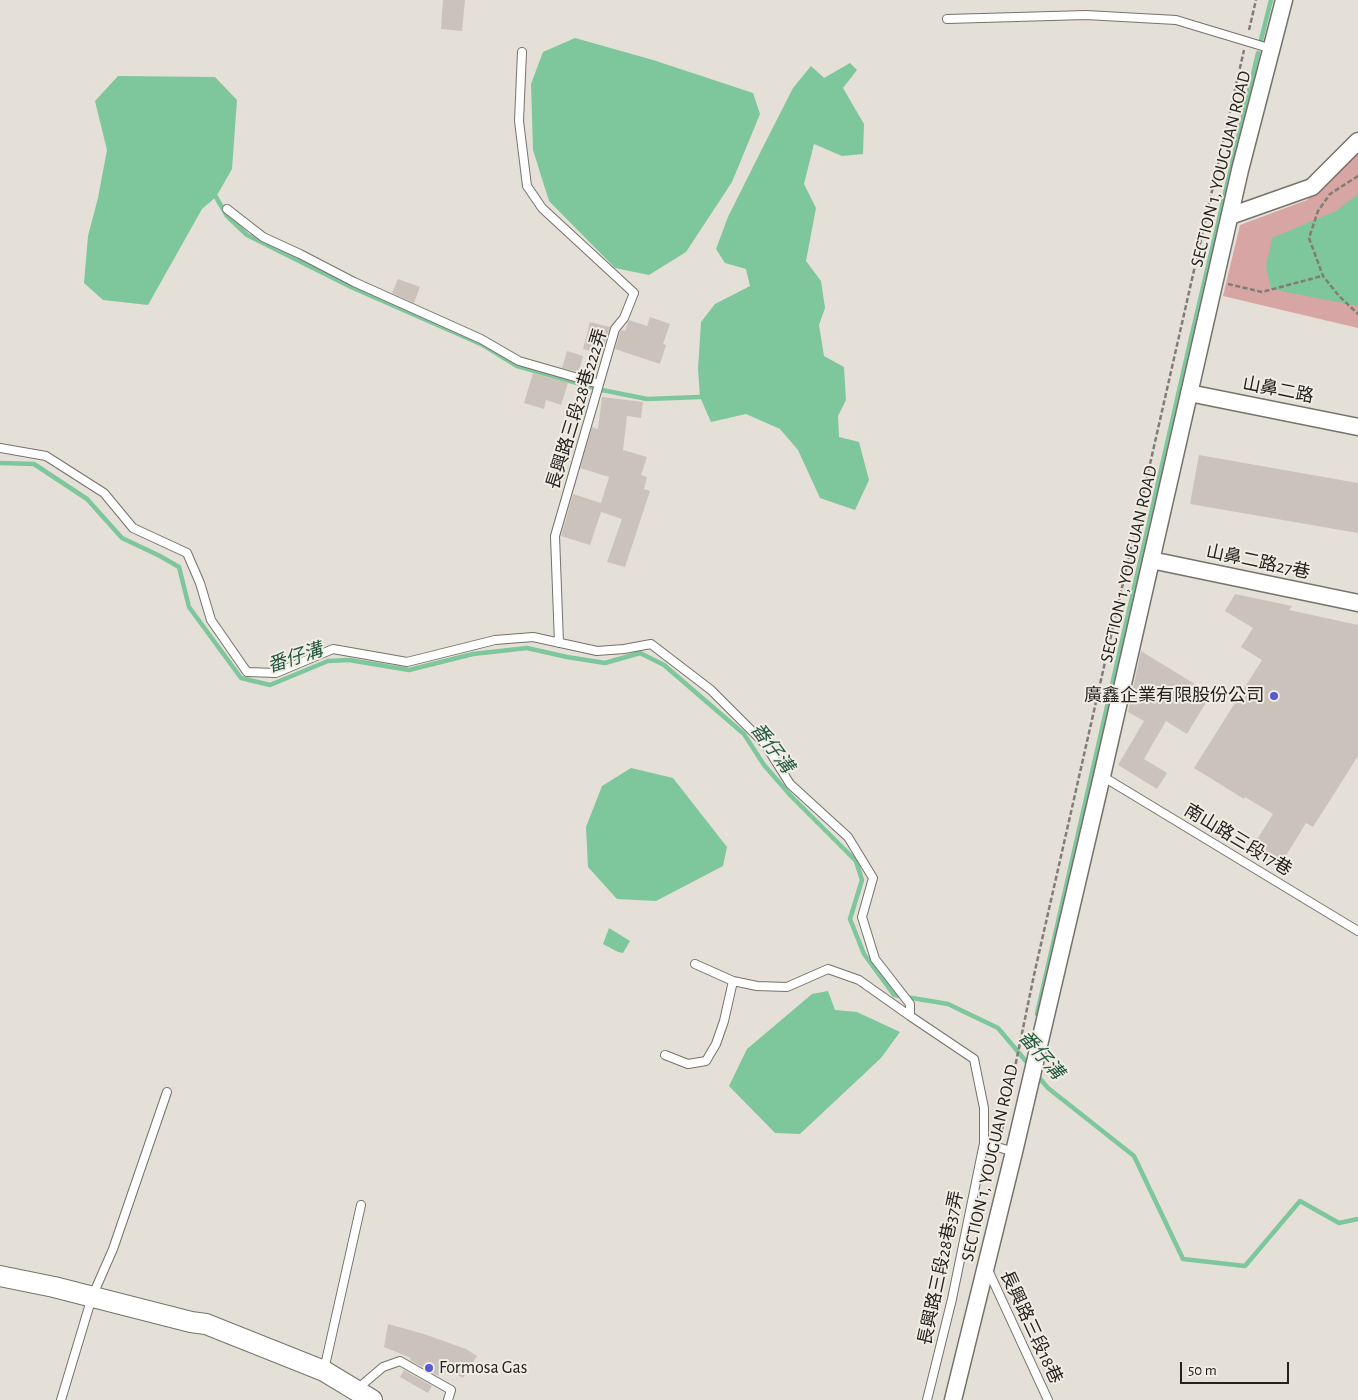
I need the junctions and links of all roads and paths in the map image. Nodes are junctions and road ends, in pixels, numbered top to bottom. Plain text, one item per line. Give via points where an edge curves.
1 (1256, 0) edge
2 (1284, 0) edge
3 (946, 19) dead end
4 (1246, 42) junction
5 (1272, 48) junction
6 (522, 52) dead end
7 (1358, 141) edge
8 (1358, 176) edge
9 (227, 209) dead end
10 (1230, 216) junction
11 (1323, 276) junction
12 (1215, 281) junction
13 (1358, 314) edge
14 (599, 384) junction
15 (1189, 393) junction
16 (1358, 427) edge
17 (0, 448) edge
18 (1151, 560) junction
19 (1358, 603) edge
20 (559, 643) junction
21 (1102, 776) junction
22 (1358, 931) edge
23 (695, 964) dead end
24 (732, 981) junction
25 (910, 1016) junction
26 (664, 1055) dead end
27 (1017, 1058) dead end
28 (167, 1092) dead end
29 (984, 1143) junction
30 (1014, 1152) junction
31 (361, 1205) dead end
32 (986, 1266) junction
33 (0, 1276) edge
34 (92, 1296) junction
35 (324, 1372) junction
36 (363, 1395) edge
37 (61, 1400) edge
38 (448, 1400) edge
39 (927, 1400) edge
40 (953, 1400) edge
41 (1048, 1400) edge

1 - 4 path
2 - 5 street, SECTION 1, YOUGUAN ROAD
3 - 4 lane via 1086,15 1176,20
4 - 5 lane
4 - 27 path
5 - 10 street, SECTION 1, YOUGUAN ROAD
6 - 14 lane, 長興路三段28巷222弄 via 519,121 527,186 542,208 634,293 624,318 615,329
7 - 10 street via 1312,187
8 - 11 path via 1330,194 1318,211 1309,238
9 - 14 lane via 263,237 481,339 519,361
10 - 12 street, SECTION 1, YOUGUAN ROAD
11 - 12 path via 1262,292
11 - 13 path
12 - 15 street, SECTION 1, YOUGUAN ROAD
14 - 20 lane, 長興路三段28巷222弄 via 555,536
15 - 16 street, 山鼻二路
15 - 18 street, SECTION 1, YOUGUAN ROAD
17 - 20 lane via 46,456 104,493 133,528 187,553 211,620 247,672 276,673 334,649 407,662 495,640 533,637
18 - 19 street, 山鼻二路27巷
18 - 21 street, SECTION 1, YOUGUAN ROAD
20 - 25 lane via 597,651 651,644 711,690 765,744 790,784 848,837 873,878 862,917 875,959 910,1004
21 - 22 lane, 南山路三段17巷
21 - 30 street, SECTION 1, YOUGUAN ROAD
23 - 24 lane, 長興路三段28巷37弄
24 - 25 lane, 長興路三段28巷37弄 via 787,987 828,969 859,980
24 - 26 lane via 724,1021 706,1061 688,1064
25 - 29 lane, 長興路三段28巷37弄 via 974,1059 984,1108
28 - 34 lane via 113,1249
29 - 30 lane
29 - 39 lane, 長興路三段28巷37弄 via 952,1299
30 - 32 street, SECTION 1, YOUGUAN ROAD
31 - 35 lane
32 - 40 street, SECTION 1, YOUGUAN ROAD
32 - 41 lane, 長興路三段18巷
33 - 34 street
34 - 35 street via 206,1324
34 - 37 lane
35 - 36 street
36 - 38 lane via 383,1367 400,1361 451,1390

